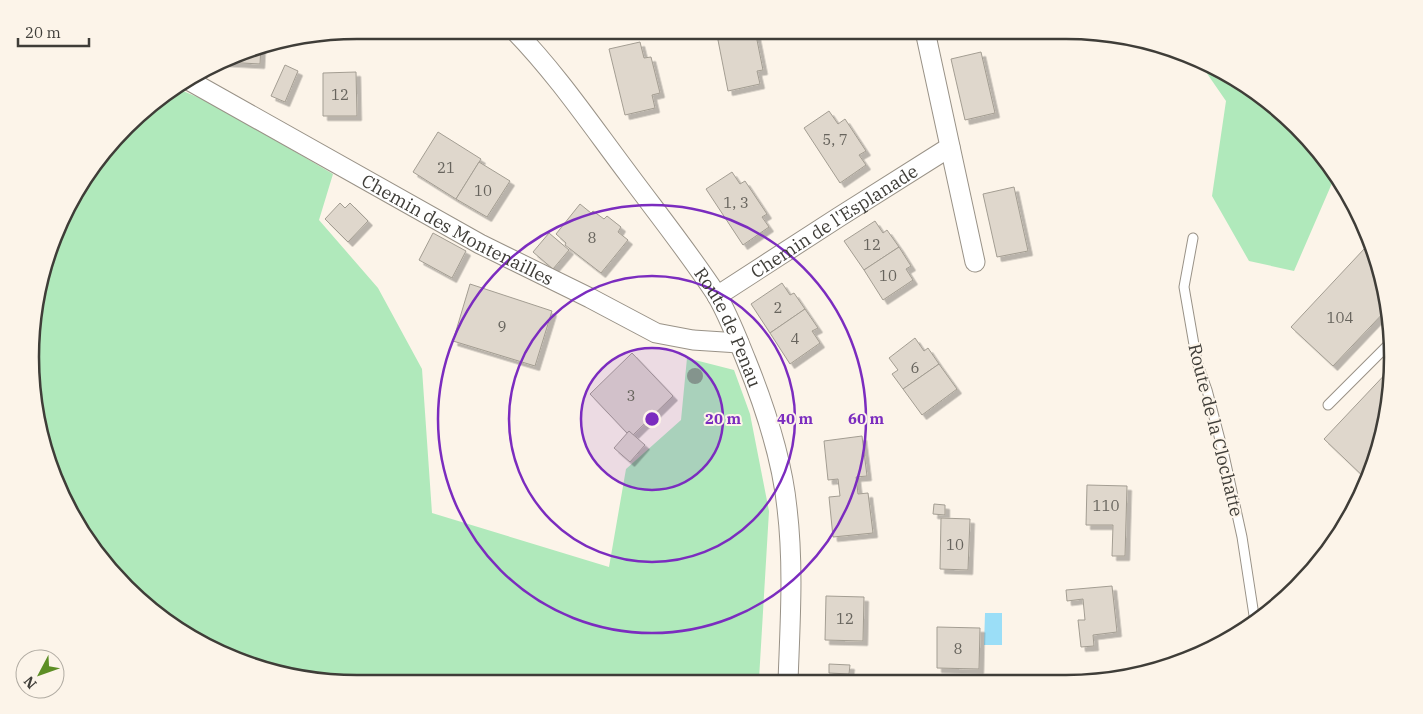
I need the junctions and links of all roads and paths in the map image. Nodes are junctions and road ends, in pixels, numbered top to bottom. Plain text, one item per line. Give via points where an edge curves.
1 (523, 39) edge
2 (927, 39) edge
3 (195, 83) edge
4 (950, 147) junction
5 (1193, 238) dead end
6 (976, 262) dead end
7 (717, 296) junction
8 (739, 343) junction
9 (1384, 349) edge
10 (1328, 405) dead end
11 (1254, 614) edge
12 (788, 675) edge

1 - 7 street, Route de Penau via 568,94
2 - 4 street
3 - 8 street, Chemin des Montenailles via 480,244 656,334
4 - 6 street
4 - 7 street, Chemin de l'Esplanade
5 - 11 lane, Route de la Clochatte via 1184,287 1197,362 1207,390 1242,537
7 - 8 street, Route de Penau
8 - 12 street, Route de Penau via 767,418 787,508 791,565
9 - 10 lane

